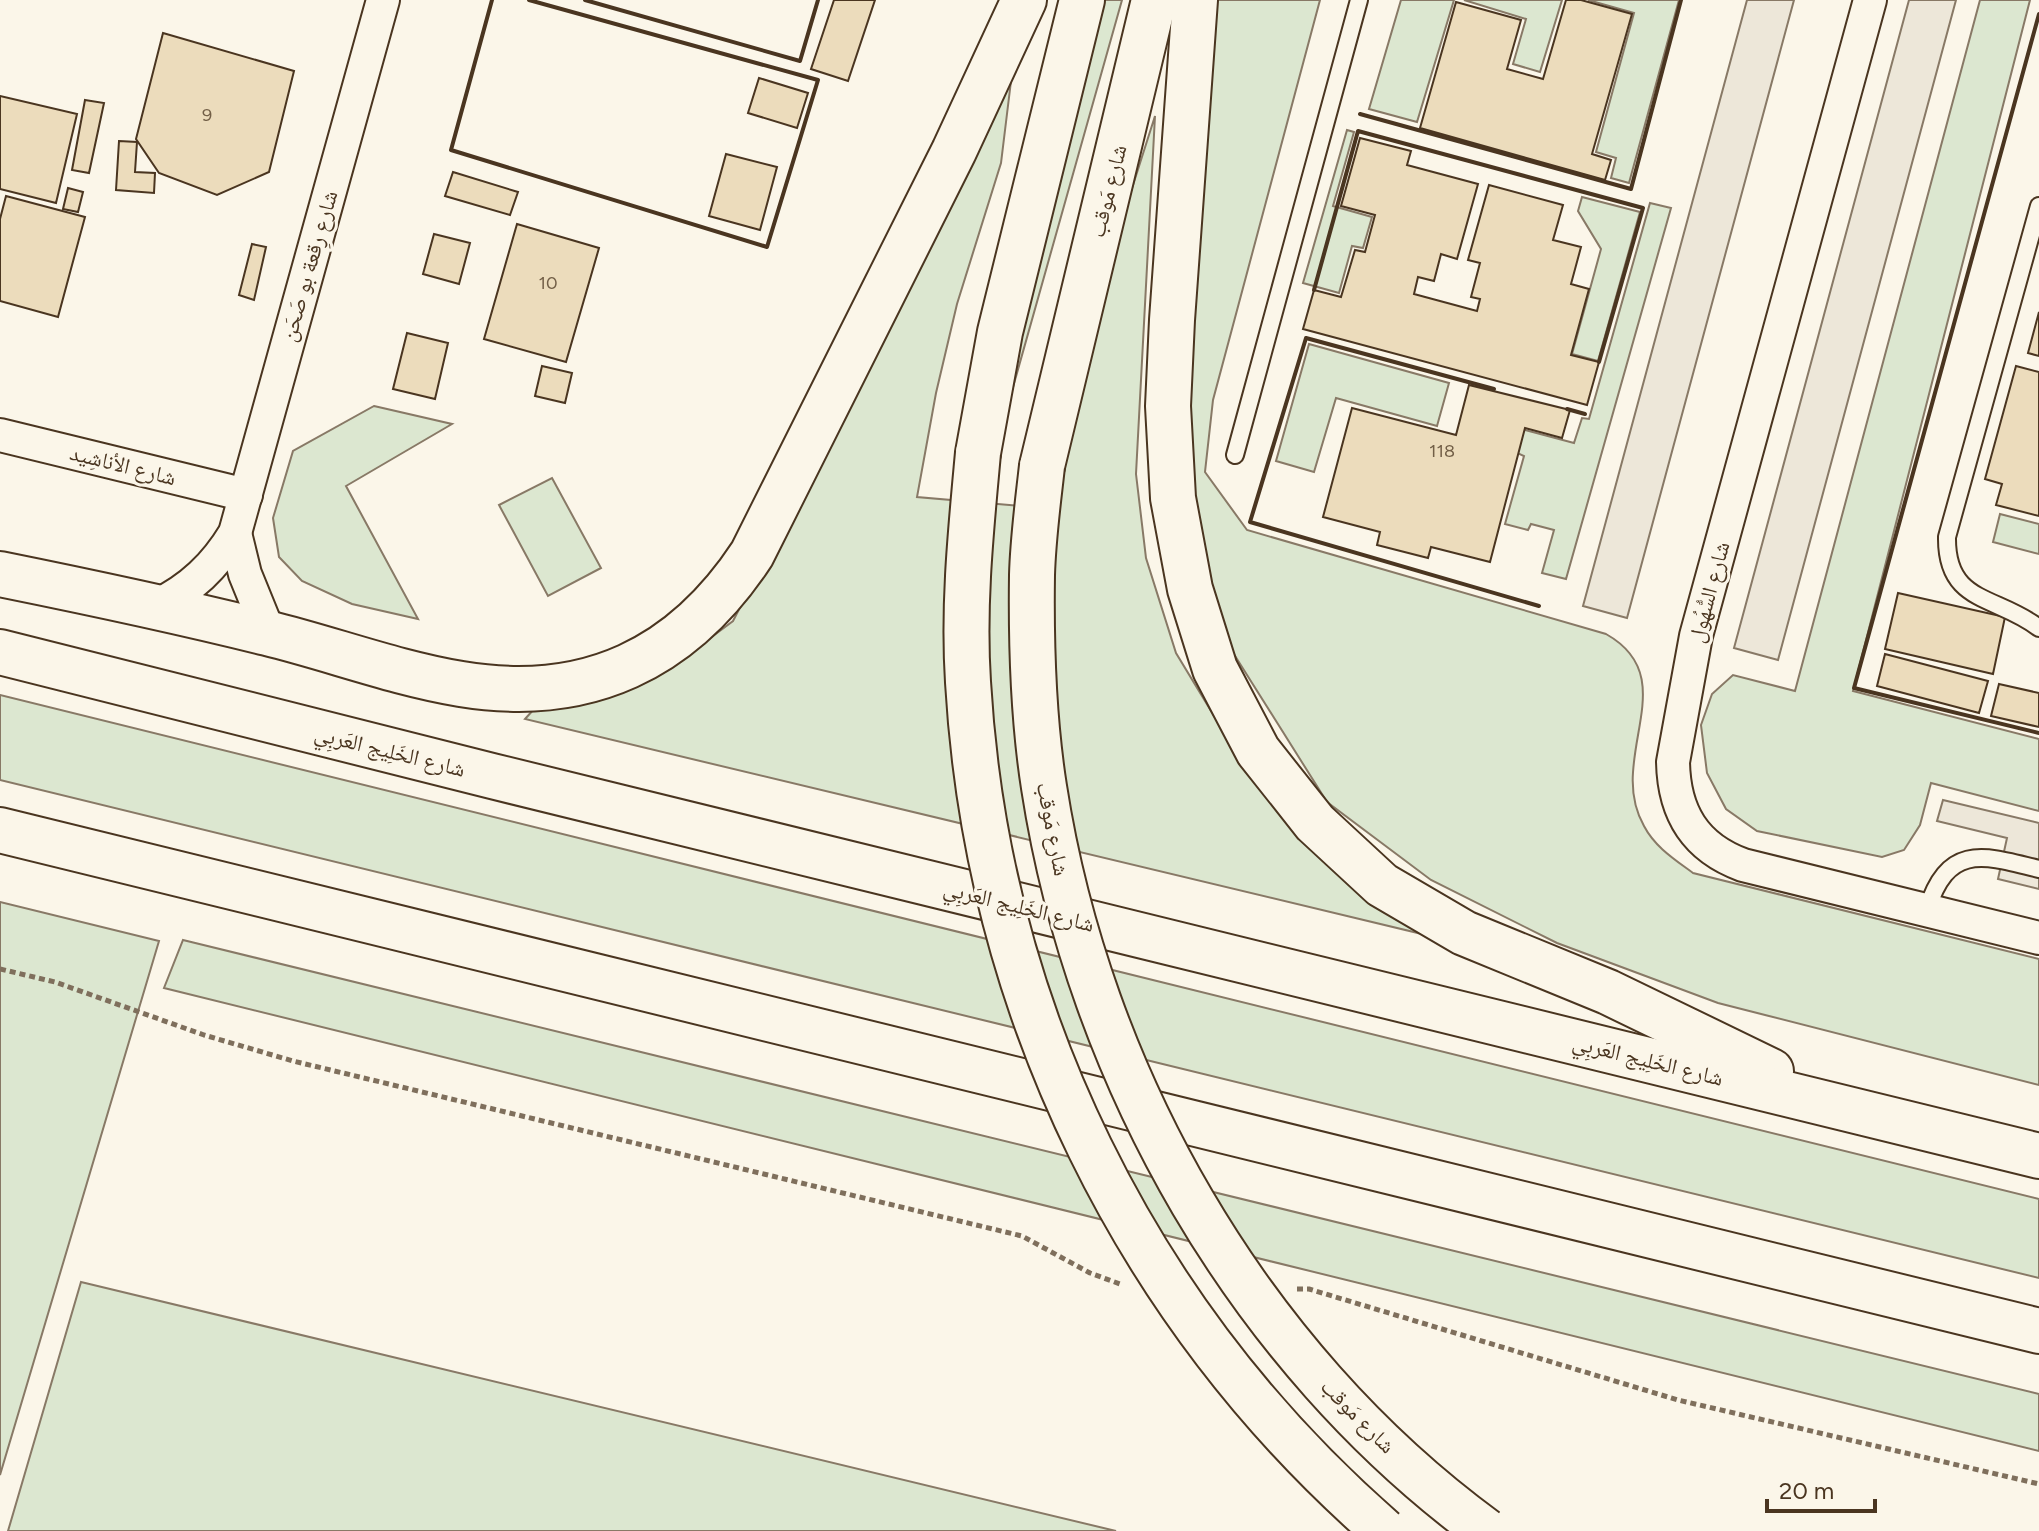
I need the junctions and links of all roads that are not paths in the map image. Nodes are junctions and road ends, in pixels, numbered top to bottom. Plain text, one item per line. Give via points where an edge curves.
1 (383, 0) edge
2 (1024, 0) edge
3 (1082, 0) edge
4 (1154, 0) edge
5 (1195, 0) edge
6 (1359, 0) edge
7 (1870, 0) edge
8 (2039, 206) edge
9 (0, 435) edge
10 (1235, 455) dead end
11 (246, 495) junction
12 (235, 533) junction
13 (0, 574) edge
14 (156, 606) junction
15 (2039, 628) edge
16 (269, 633) junction
17 (0, 652) edge
18 (0, 830) edge
19 (2039, 869) edge
20 (1927, 910) junction
21 (2039, 938) edge
22 (1853, 1110) junction
23 (2039, 1156) edge
24 (2039, 1331) edge
25 (1384, 1531) edge
26 (1486, 1531) edge

1 - 11 street, شارع رِقعة بو صَحَن
2 - 16 main road via 752,554 730,587 693,625 657,652 614,673 573,685 524,690 462,684
3 - 25 main road, bridge via 1000,332 978,453 967,567 968,681 979,794 1001,907 1033,1016 1076,1122 1122,1211 1190,1320 1261,1410
4 - 26 main road, شارع مَوقب, bridge via 1042,466 1032,572 1033,680 1044,786 1065,891 1095,994 1135,1094 1192,1202 1242,1279 1308,1364 1382,1442
5 - 22 main road via 1168,406 1173,498 1190,589 1215,669 1258,751 1315,823 1382,885 1464,933 1608,992
6 - 10 lane
7 - 20 street, شارع السُّهُول via 1696,636 1673,781 1684,816 1721,857
8 - 15 lane via 1947,537 1947,559 1955,579 1971,594 2010,609
9 - 11 street, شارع الأناشِيد
11 - 12 street, شارع رِقعة بو صَحَن
12 - 14 street, شارع رِقعة بو صَحَن via 195,583
12 - 16 street
13 - 14 main road
14 - 16 main road
17 - 22 main road, شارع الخَلِيج العَربِي
18 - 24 main road
19 - 20 lane via 1984,857 1969,859 1943,874
20 - 21 street, شارع السُّهُول
22 - 23 main road, شارع الخَلِيج العَربِي

